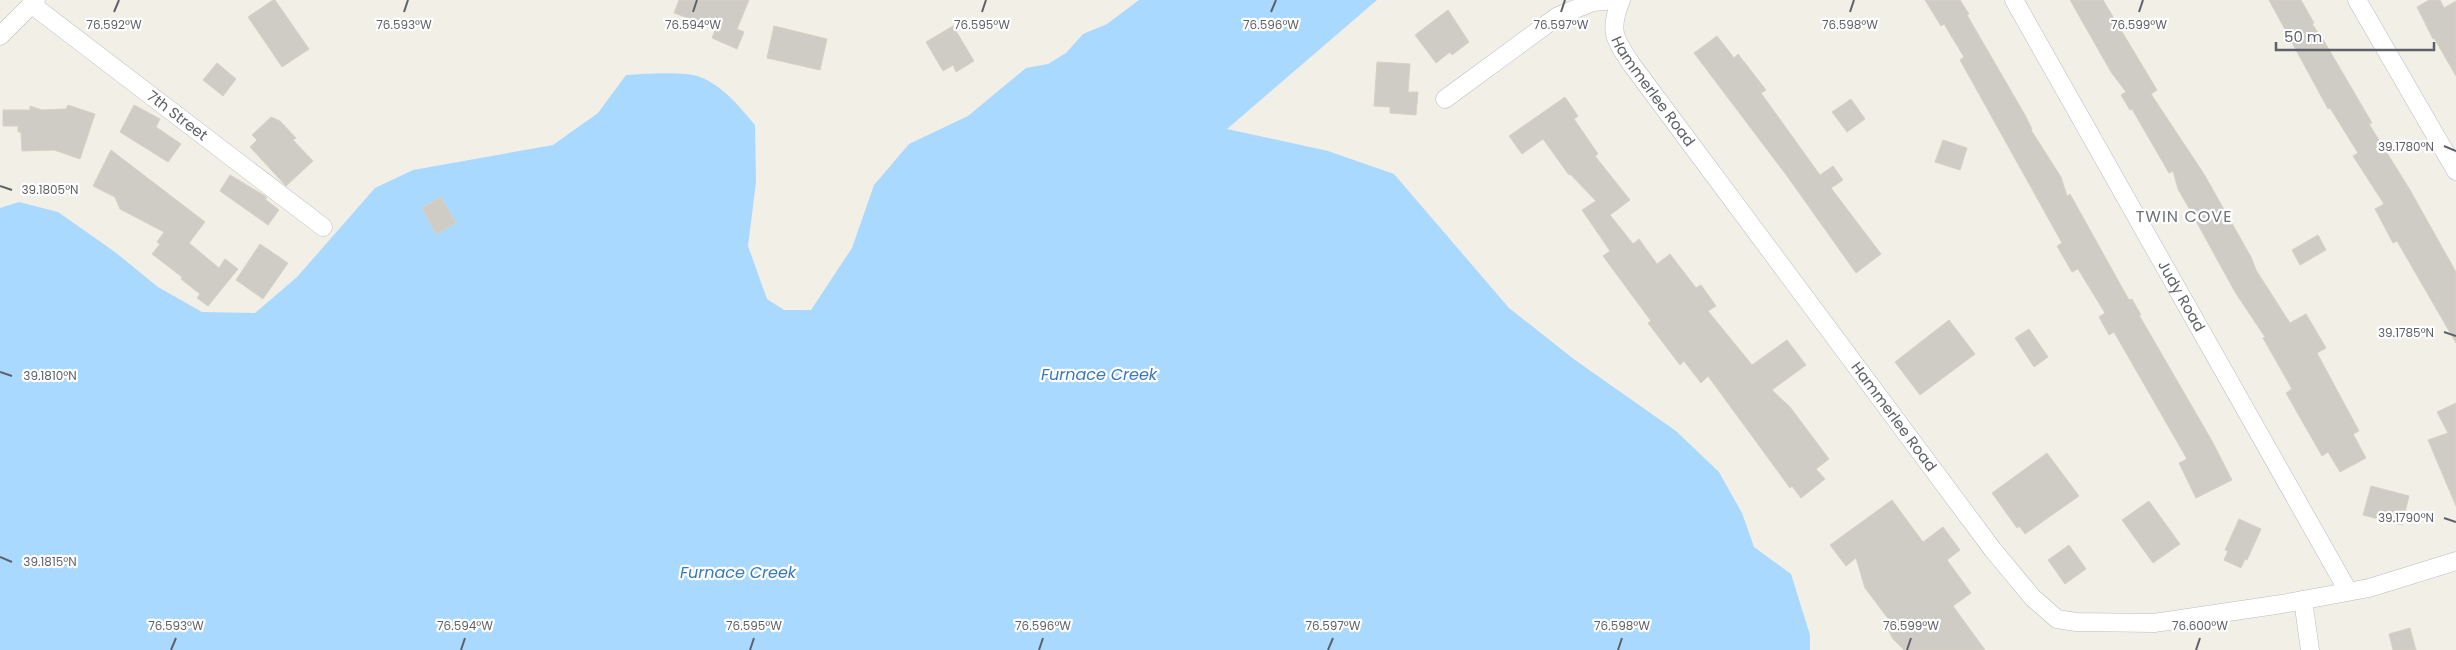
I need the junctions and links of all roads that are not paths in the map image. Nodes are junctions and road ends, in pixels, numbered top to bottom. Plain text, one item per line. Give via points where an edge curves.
1 (1614, 0) edge
2 (1621, 0) edge
3 (2014, 0) edge
4 (2357, 0) edge
5 (33, 2) edge
6 (0, 36) edge
7 (1445, 99) dead end
8 (2456, 171) edge
9 (323, 227) dead end
10 (2456, 561) edge
11 (2348, 591) junction
12 (2303, 600) junction
13 (2310, 650) edge

1 - 7 street via 1593,2 1558,16
2 - 12 street, Hammerlee Road via 1615,14 1615,40 1619,46 1993,550 2033,598 2057,619 2076,622 2163,622
3 - 11 street, Judy Road
4 - 8 street
5 - 6 street
5 - 9 street, 7th Street
10 - 11 street, Hammerlee Road via 2369,588
11 - 12 street, Hammerlee Road
12 - 13 street

